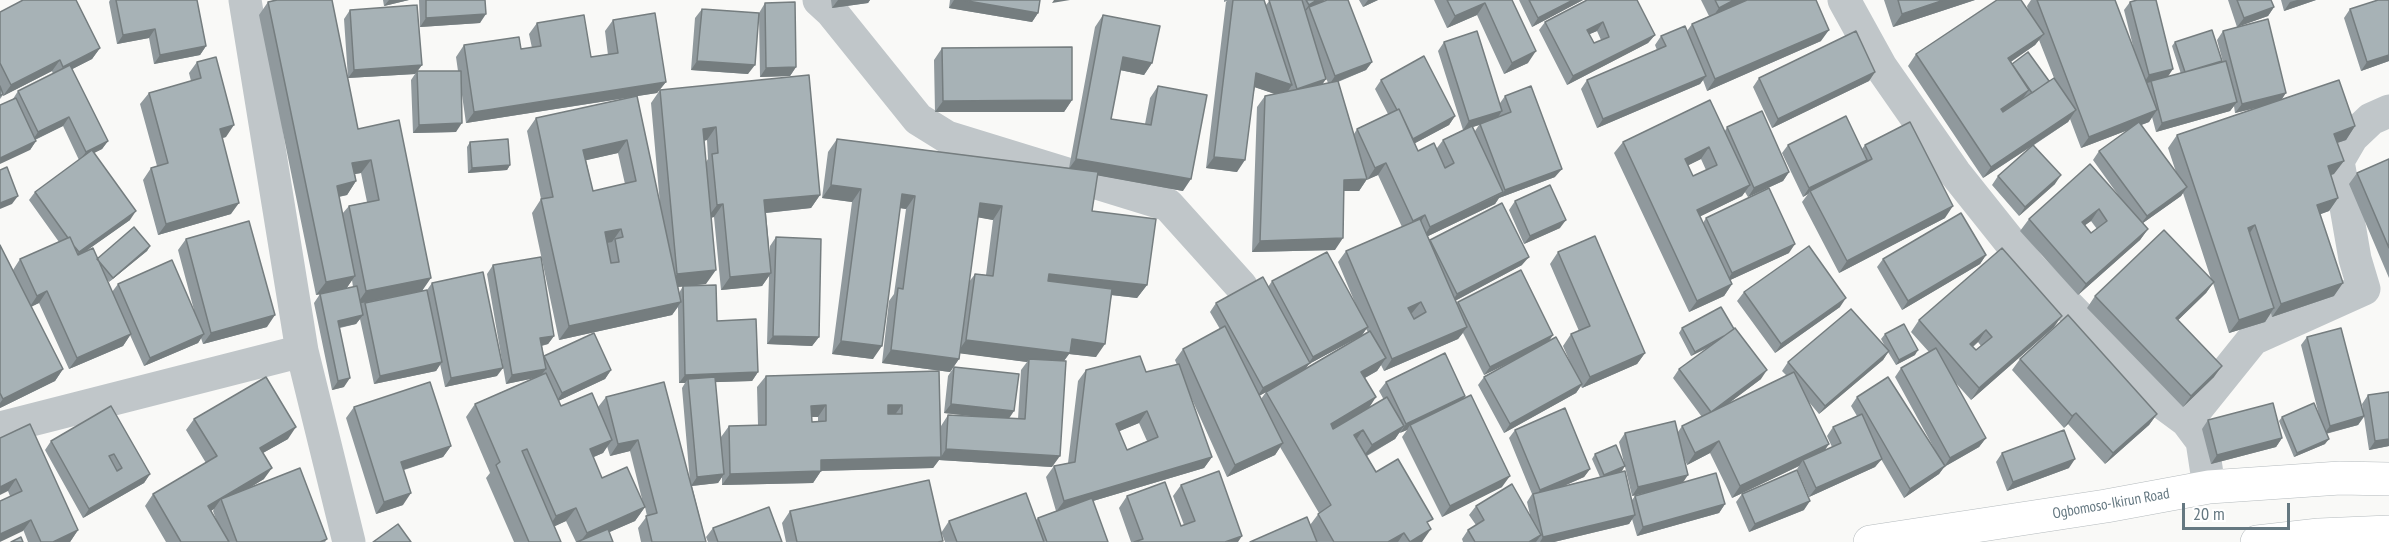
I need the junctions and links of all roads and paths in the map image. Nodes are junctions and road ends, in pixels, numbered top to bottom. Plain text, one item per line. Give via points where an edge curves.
1 (245, 0) edge
2 (819, 0) edge
3 (1844, 0) edge
4 (2389, 111) edge
5 (1241, 286) edge
6 (302, 351) junction
7 (2187, 421) junction
8 (0, 428) edge
9 (2389, 479) edge
10 (2209, 487) junction
11 (2389, 532) edge
12 (349, 542) edge
13 (1870, 542) edge
14 (2257, 542) edge

1 - 6 street
2 - 5 street via 918,119 947,137 1168,205
3 - 7 street via 1881,67 1955,173 2030,267 2164,404
4 - 7 street via 2371,119 2352,137 2338,161 2364,290 2253,339
6 - 8 street
6 - 12 street
7 - 10 street via 2202,441
9 - 10 main road, Ogbomoso-Ikirun Road via 2340,478
10 - 13 main road, Ogbomoso-Ikirun Road
11 - 14 main road

